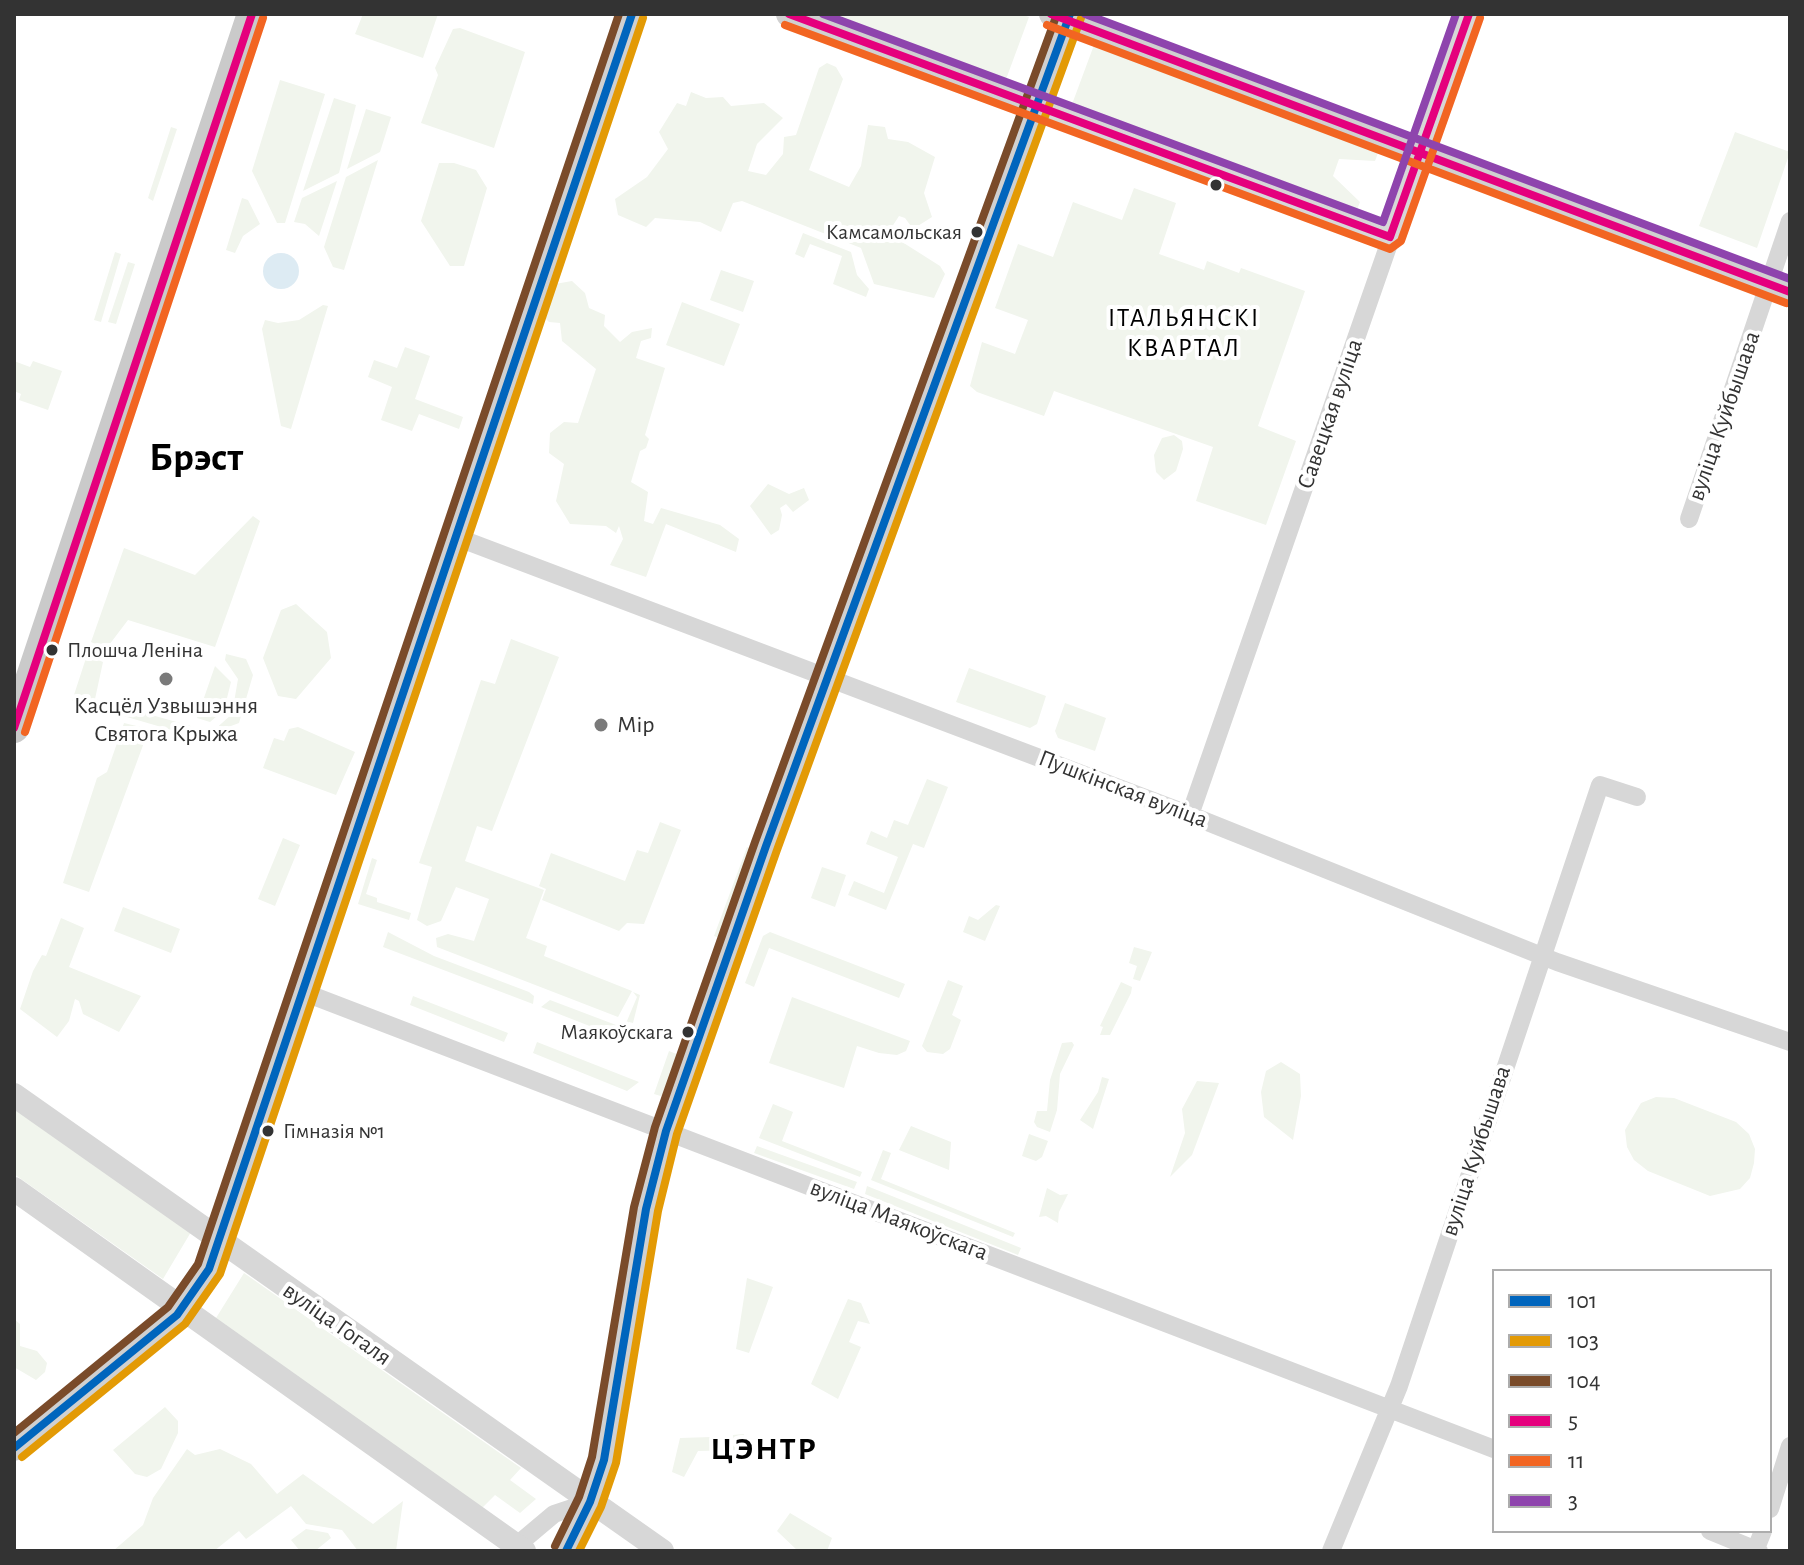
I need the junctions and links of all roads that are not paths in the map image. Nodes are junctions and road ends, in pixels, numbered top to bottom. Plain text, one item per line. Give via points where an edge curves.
1 (252, 14) edge
2 (632, 14) edge
3 (789, 14) edge
4 (1469, 14) edge
5 (1063, 16) edge
6 (1035, 106) junction
7 (1420, 152) junction
8 (1790, 221) edge
9 (1390, 237) junction
10 (1780, 288) edge
11 (1689, 519) dead end
12 (456, 537) junction
13 (829, 679) junction
14 (14, 728) edge
15 (1637, 797) dead end
16 (1190, 815) junction
17 (1541, 956) junction
18 (303, 992) junction
19 (1790, 1042) edge
20 (14, 1095) edge
21 (666, 1131) junction
22 (14, 1189) edge
23 (220, 1241) junction
24 (182, 1310) junction
25 (1390, 1409) junction
26 (1790, 1446) edge
27 (14, 1448) edge
28 (1492, 1448) edge
29 (590, 1502) junction
30 (1772, 1503) edge
31 (1715, 1533) edge
32 (517, 1549) edge
33 (566, 1551) edge
34 (662, 1551) edge
35 (1331, 1551) edge
36 (1757, 1551) edge

1 - 14 main road
2 - 12 main road
3 - 6 main road
4 - 7 street, Савецкая вуліца
5 - 6 main road
5 - 7 main road
6 - 9 street
6 - 13 main road
7 - 9 street, Савецкая вуліца
7 - 10 main road
8 - 10 street, вуліца Куйбышава
9 - 16 street, Савецкая вуліца
10 - 11 street, вуліца Куйбышава
12 - 13 street, Пушкінская вуліца
12 - 18 main road
13 - 16 street, Пушкінская вуліца
13 - 21 main road
15 - 17 street, вуліца Куйбышава via 1600,785
16 - 17 street, Пушкінская вуліца
17 - 19 street, Пушкінская вуліца
17 - 25 street, вуліца Куйбышава
18 - 21 street, вуліца Маякоўскага
18 - 23 main road
20 - 23 street, вуліца Гогаля
21 - 25 street, вуліца Маякоўскага
21 - 29 main road via 649,1195 610,1429
22 - 24 street
23 - 24 main road via 205,1279
23 - 29 street, вуліца Гогаля
24 - 27 main road
24 - 32 street
25 - 28 street, вуліца Маякоўскага
25 - 35 street, вуліца Куйбышава
26 - 30 street
29 - 32 street via 554,1514
29 - 33 main road
29 - 34 street, вуліца Гогаля
31 - 36 street

